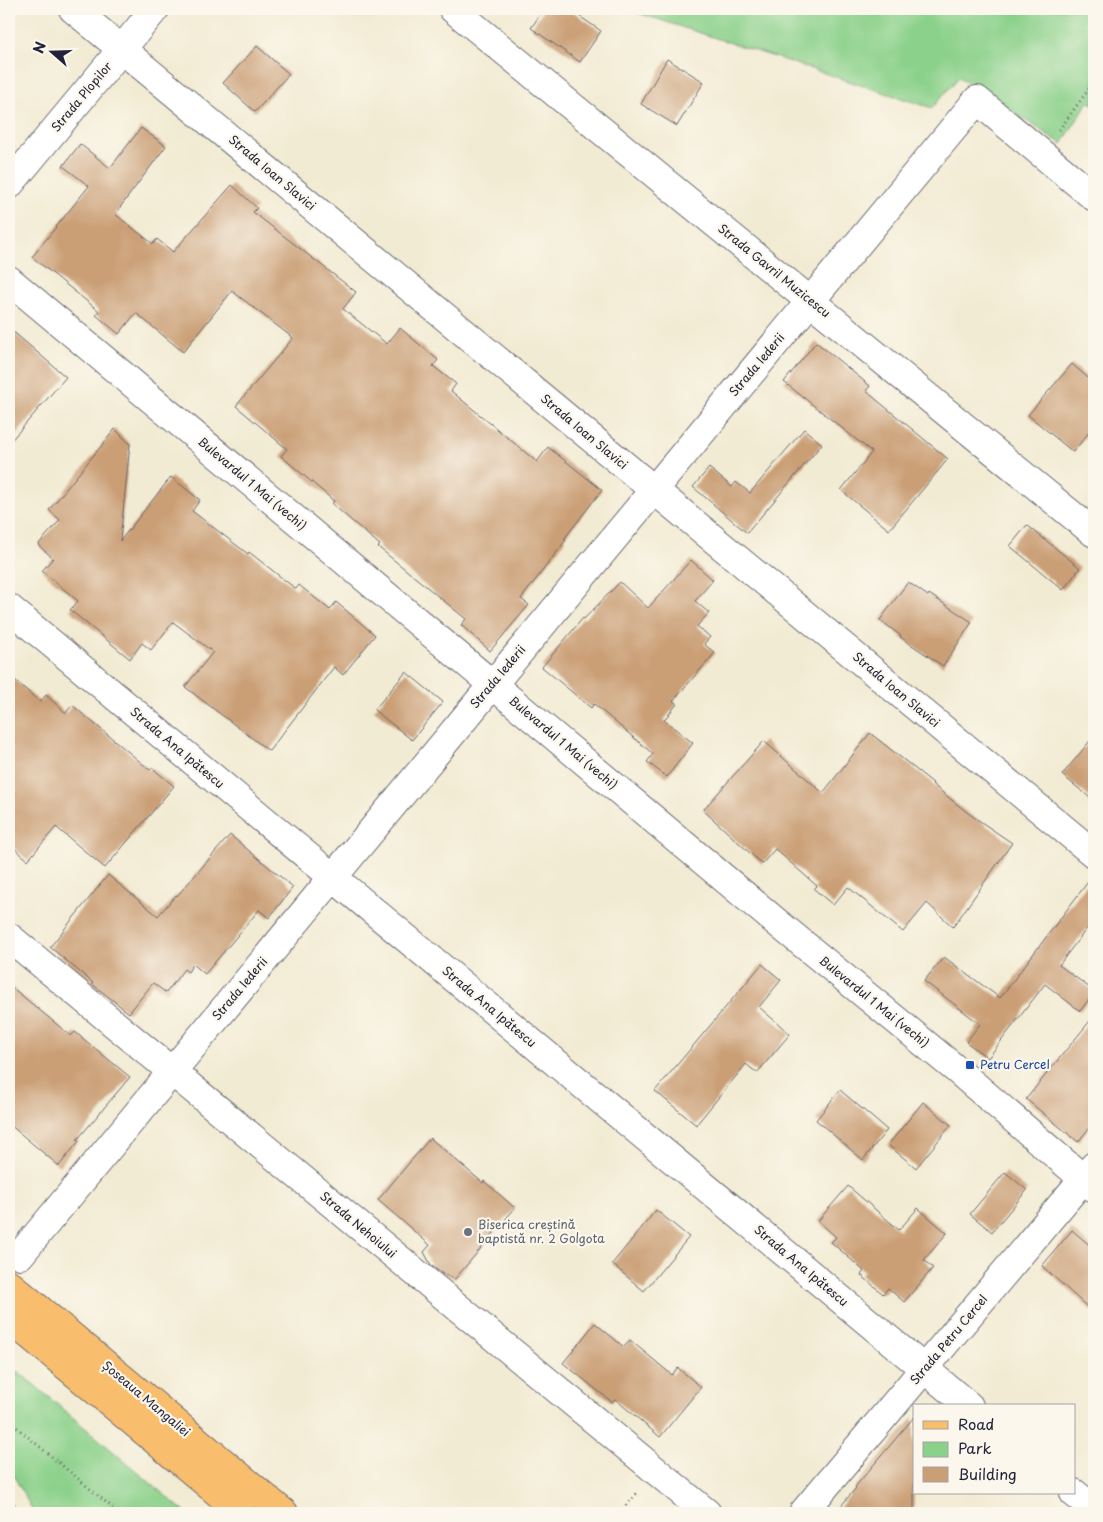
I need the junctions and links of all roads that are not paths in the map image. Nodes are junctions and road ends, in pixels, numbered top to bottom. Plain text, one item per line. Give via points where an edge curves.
1 (73, 9) edge
2 (155, 9) edge
3 (453, 9) edge
4 (122, 49) junction
5 (9, 185) edge
6 (1094, 197) edge
7 (9, 280) edge
8 (810, 301) junction
9 (9, 306) edge
10 (41, 307) junction
11 (654, 490) junction
12 (1094, 533) edge
13 (9, 608) edge
14 (493, 685) junction
15 (1094, 854) edge
16 (333, 877) junction
17 (9, 937) edge
18 (172, 1071) junction
19 (1091, 1177) edge
20 (20, 1255) dead end
21 (9, 1284) edge
22 (9, 1318) edge
23 (9, 1335) edge
24 (52, 1354) junction
25 (924, 1368) junction
26 (968, 1404) edge
27 (1075, 1494) edge
28 (1094, 1509) edge
29 (242, 1513) edge
30 (284, 1513) edge
31 (707, 1513) edge
32 (803, 1513) edge

1 - 4 street, Strada Ioan Slavici
2 - 4 street, Strada Plopilor
3 - 8 street, Strada Gavril Muzicescu
4 - 5 street, Strada Plopilor
4 - 11 street, Strada Ioan Slavici
6 - 8 street, Strada Iederii via 977,100
7 - 10 street, Bulevardul 1 Mai (vechi)
8 - 11 street, Strada Iederii
8 - 12 street, Strada Gavril Muzicescu
9 - 10 street
10 - 14 street, Bulevardul 1 Mai (vechi)
11 - 14 street, Strada Iederii
11 - 15 street, Strada Ioan Slavici
13 - 16 street, Strada Ana Ipătescu
14 - 16 street, Strada Iederii
14 - 19 street, Bulevardul 1 Mai (vechi) via 957,1070
16 - 18 street, Strada Iederii
16 - 25 street, Strada Ana Ipătescu
17 - 18 street, Strada Nehoiului
18 - 20 street, Strada Iederii
18 - 31 street, Strada Nehoiului
19 - 25 street, Strada Petru Cercel
21 - 30 main road, Șoseaua Mangaliei
22 - 24 main road, Șoseaua Mangaliei
23 - 24 main road
24 - 29 main road, Șoseaua Mangaliei
25 - 26 street, Strada Ana Ipătescu
25 - 32 street, Strada Petru Cercel
27 - 28 street

